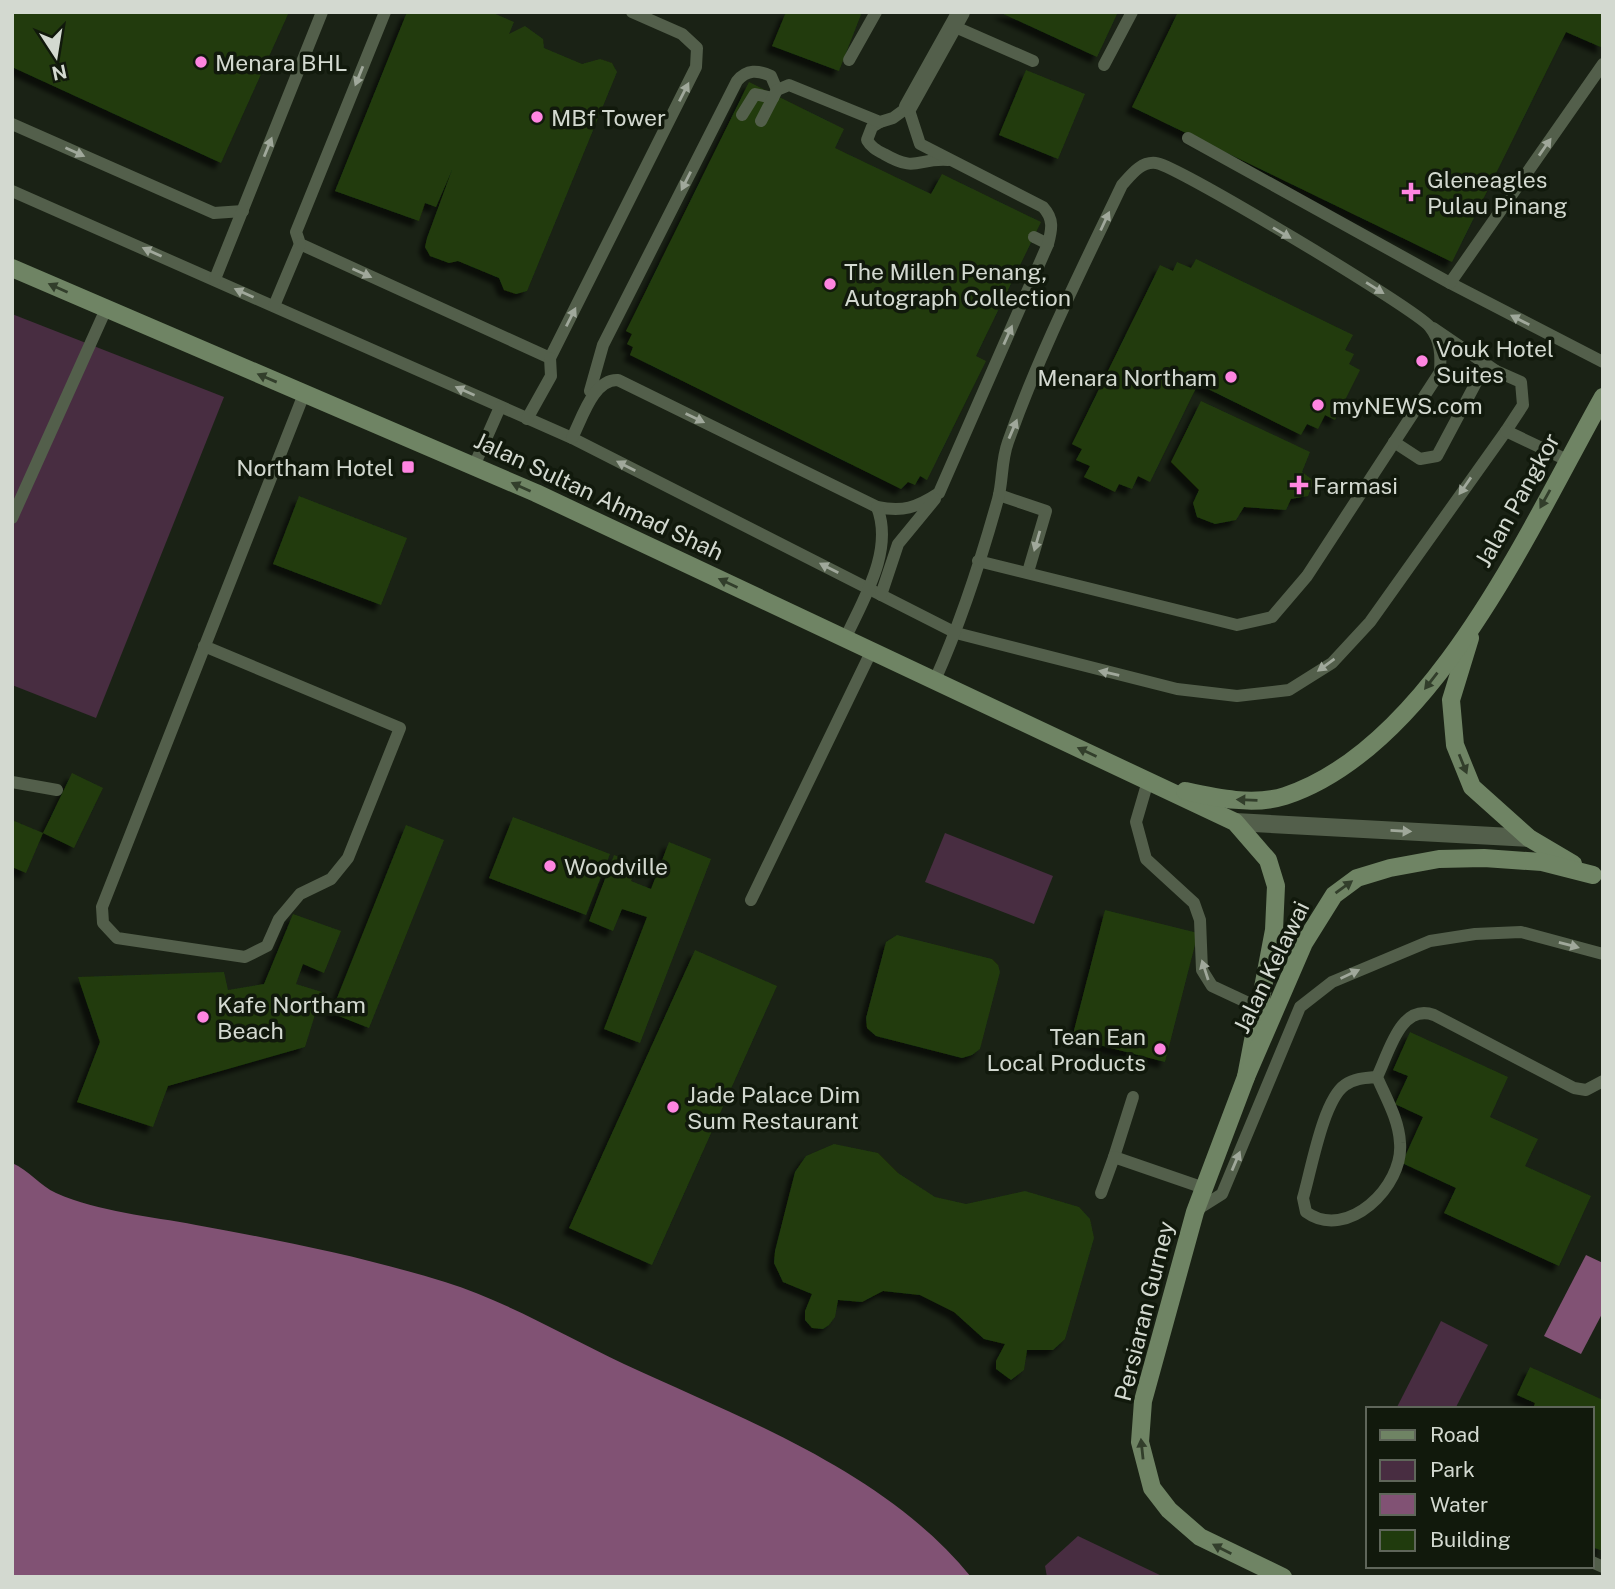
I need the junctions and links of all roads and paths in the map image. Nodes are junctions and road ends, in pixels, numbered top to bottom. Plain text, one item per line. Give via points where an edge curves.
1 (322, 12) edge
2 (384, 12) edge
3 (632, 12) edge
4 (876, 12) edge
5 (1132, 12) edge
6 (956, 17) edge
7 (849, 60) dead end
8 (1033, 61) dead end
9 (1603, 64) edge
10 (1104, 65) dead end
11 (775, 94) junction
12 (908, 107) junction
13 (742, 115) dead end
14 (861, 115) junction
15 (761, 121) dead end
16 (880, 122) junction
17 (12, 124) edge
18 (1188, 138) dead end
19 (867, 140) junction
20 (920, 144) junction
21 (948, 160) junction
22 (907, 165) junction
23 (12, 191) edge
24 (243, 211) junction
25 (214, 213) junction
26 (1034, 237) dead end
27 (230, 242) junction
28 (300, 244) junction
29 (1048, 244) junction
30 (12, 268) edge
31 (215, 279) junction
32 (1450, 283) junction
33 (274, 306) junction
34 (106, 309) junction
35 (1429, 326) junction
36 (603, 349) junction
37 (550, 358) junction
38 (1603, 362) edge
39 (1496, 371) junction
40 (618, 380) junction
41 (304, 394) junction
42 (1603, 397) edge
43 (500, 407) junction
44 (527, 419) junction
45 (1506, 431) junction
46 (570, 438) junction
47 (1394, 442) junction
48 (1567, 460) junction
49 (474, 466) junction
50 (939, 493) junction
51 (999, 495) junction
52 (877, 507) junction
53 (12, 518) edge
54 (978, 561) junction
55 (1028, 572) junction
56 (868, 588) junction
57 (881, 594) junction
58 (1473, 628) junction
59 (956, 633) junction
60 (846, 637) junction
61 (204, 646) junction
62 (872, 650) junction
63 (934, 680) junction
64 (12, 782) edge
65 (1153, 783) junction
66 (58, 790) dead end
67 (1235, 822) junction
68 (1529, 838) junction
69 (1598, 878) edge
70 (751, 900) dead end
71 (1603, 954) edge
72 (1258, 1007) junction
73 (1247, 1077) junction
74 (1377, 1077) junction
75 (1603, 1081) edge
76 (1133, 1097) dead end
77 (1114, 1157) junction
78 (1204, 1188) junction
79 (1101, 1193) dead end
80 (1195, 1212) junction
81 (1283, 1577) edge

24 -> 1 lane
2 -> 28 lane via 296,232
37 -> 3 lane via 696,67 697,48 682,34
4 - 7 lane
5 - 10 lane
6 - 8 lane
6 - 12 street
32 -> 9 lane
11 - 13 lane via 755,94
11 - 14 lane via 789,85
11 - 15 lane
11 -> 36 lane via 771,76 762,72 752,71 737,81
12 - 16 lane
12 - 20 lane
14 - 16 lane
14 - 19 lane
16 - 19 lane via 872,127
17 -> 25 lane
18 - 32 lane
19 - 22 lane
20 - 21 lane
20 - 22 lane via 916,161
21 - 22 lane
21 - 29 lane via 1043,207 1051,215
31 -> 23 lane
24 - 25 lane
24 - 27 lane
25 - 27 lane
26 - 29 lane
27 - 31 lane
28 - 33 lane
28 -> 37 lane
50 -> 29 lane
34 -> 30 main road, Jalan Sultan Ahmad Shah
33 -> 31 lane
38 -> 32 lane
43 -> 33 lane
41 -> 34 main road, Jalan Sultan Ahmad Shah
34 - 53 lane
35 - 39 lane
35 - 47 lane via 1441,349 1440,372
51 -> 35 lane via 1008,443 1060,316 1122,185 1136,169 1155,162 1175,170 1376,289
36 - 40 lane via 609,370
36 - 46 lane
37 - 44 lane via 551,376
39 - 45 lane via 1521,382 1523,405
39 - 47 lane via 1478,379 1437,456 1420,459
40 - 46 lane via 599,385
40 -> 52 lane
41 - 49 main road, Jalan Sultan Ahmad Shah
41 - 61 lane
42 - 48 main road, Jalan Pangkor
43 - 44 lane
43 - 49 lane
44 - 46 lane
45 - 48 lane
45 -> 59 lane via 1370,622 1332,663 1289,690 1237,696 1177,689
56 -> 46 lane
47 - 55 lane via 1307,576 1272,617 1237,625
48 -> 58 main road, Jalan Pangkor
60 -> 49 main road, Jalan Sultan Ahmad Shah
50 - 52 lane via 917,508
50 - 57 lane via 898,544
51 - 54 lane
51 -> 55 lane via 1046,511
52 - 56 lane via 883,522 882,547
54 - 55 lane
54 - 59 lane
56 - 57 lane
56 - 60 lane
57 - 59 lane
58 -> 65 main road, Jalan Sultan Ahmad Shah via 1381,739 1315,783 1284,796 1254,801 1214,798
58 -> 68 main road, Jalan Kelawai via 1451,700 1455,745 1472,787
59 - 63 lane
60 - 62 main road, Jalan Sultan Ahmad Shah
61 - 61 lane via 102,907 103,923 117,938 245,957 267,946 279,919 300,894 331,879 348,858 401,728
62 - 63 main road, Jalan Sultan Ahmad Shah
62 - 70 lane
65 -> 63 main road, Jalan Sultan Ahmad Shah
64 - 66 lane
65 - 67 main road, Jalan Sultan Ahmad Shah
72 -> 65 lane via 1212,986 1202,970 1200,920 1194,903 1146,859 1136,822
67 -> 68 street
67 - 72 main road, Jalan Sultan Ahmad Shah via 1268,860 1276,887 1274,930
68 - 69 main road, Jalan Kelawai
73 -> 69 main road, Jalan Kelawai via 1304,943 1334,895 1357,878 1439,859 1484,858 1542,862
80 -> 71 lane via 1222,1194 1300,1007 1332,982 1430,941 1475,934 1521,932
72 - 73 main road, Jalan Sultan Ahmad Shah
73 - 78 main road, Persiaran Gurney
74 - 74 lane via 1354,1080 1331,1102 1303,1198 1306,1212 1316,1219 1353,1216 1378,1199 1395,1170 1401,1145
74 - 75 lane via 1404,1020 1423,1012 1574,1088 1586,1090
76 - 77 lane
77 - 78 lane
77 - 79 lane
78 - 80 main road, Persiaran Gurney
81 -> 80 main road, Persiaran Gurney via 1200,1537 1169,1510 1152,1488 1144,1465 1140,1442 1143,1401

